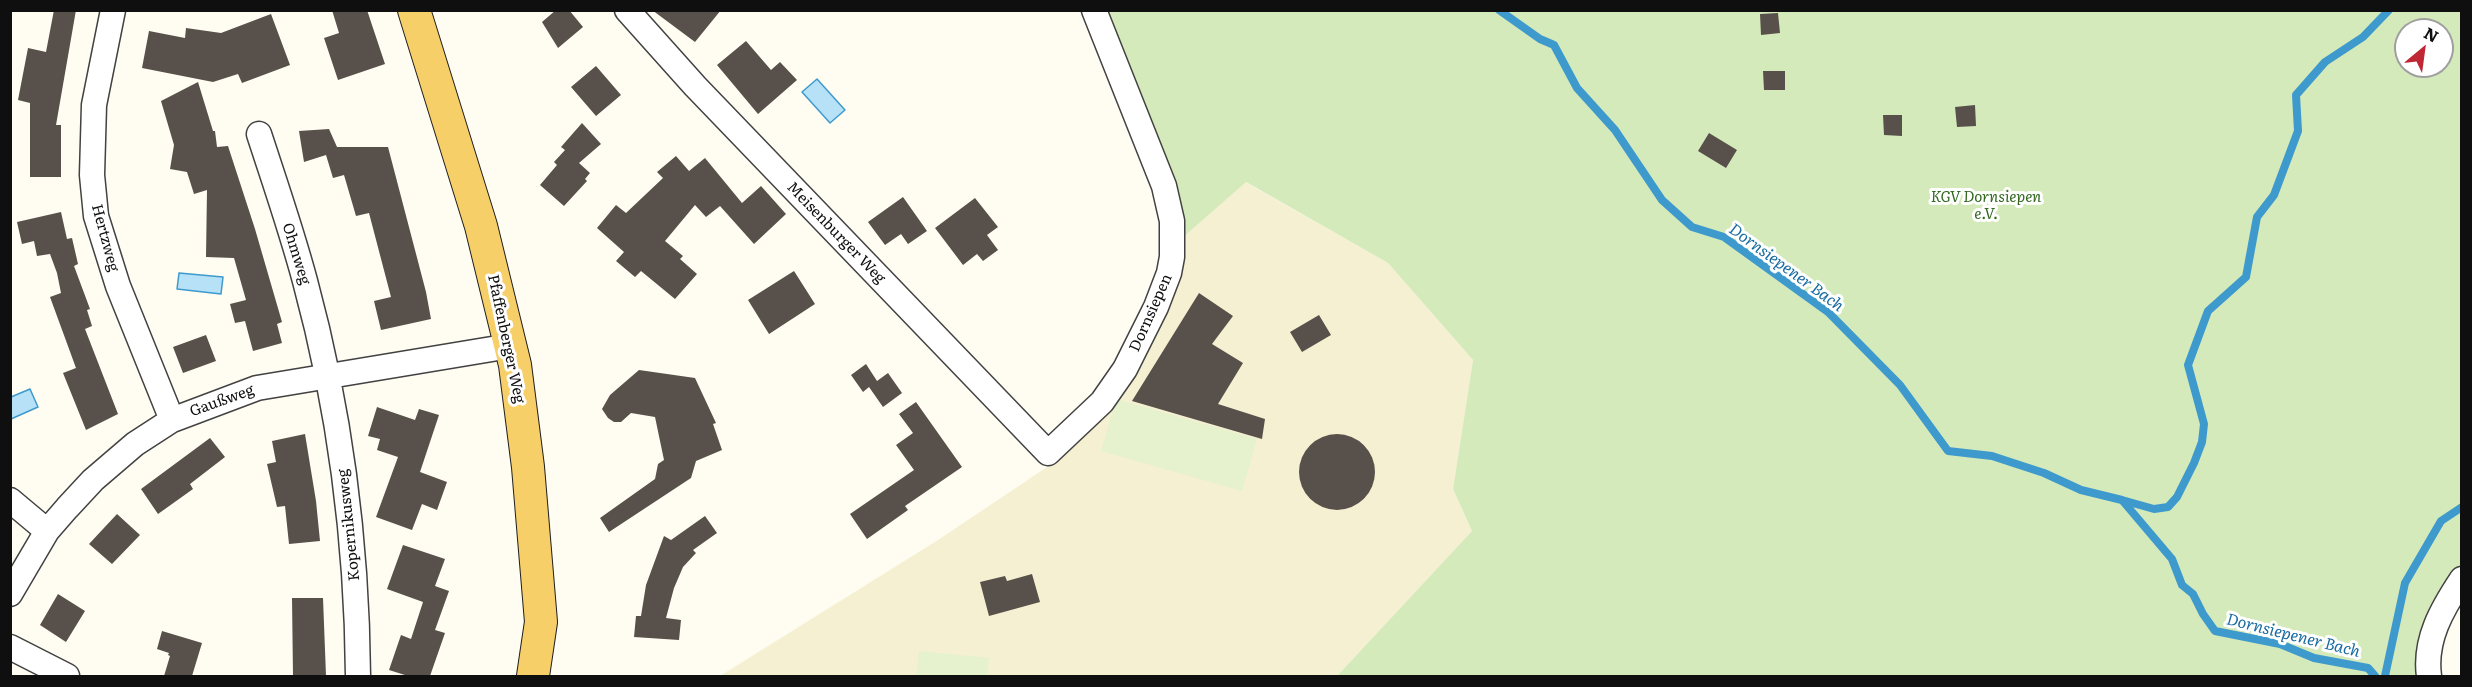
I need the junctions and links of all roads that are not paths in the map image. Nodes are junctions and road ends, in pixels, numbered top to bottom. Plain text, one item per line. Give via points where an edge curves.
1 (113, 10) edge
2 (414, 10) edge
3 (627, 10) edge
4 (1094, 10) edge
5 (259, 134) dead end
6 (510, 346) junction
7 (327, 375) junction
8 (172, 420) junction
9 (1048, 453) joint
10 (10, 500) edge
11 (47, 531) junction
12 (2462, 579) edge
13 (10, 594) edge
14 (10, 647) edge
15 (67, 676) edge
16 (358, 676) edge
17 (533, 676) edge
18 (2429, 676) edge

1 - 8 street, Hertzweg via 94,105 92,174 96,216 118,286
2 - 6 main road, Pfaffenberger Weg via 481,226
3 - 9 street, Meisenburger Weg via 695,86
4 - 9 street, Dornsiepen via 1164,186 1172,221 1173,257 1156,307 1125,369 1102,402
5 - 7 street, Ohmweg via 305,282
6 - 7 street, Gaußweg
6 - 17 main road, Pfaffenberger Weg via 528,466 540,601
7 - 8 street, Gaußweg via 257,388
7 - 16 street, Kopernikusweg via 350,521
8 - 11 street, Gaußweg via 135,444 93,480
10 - 11 street
11 - 13 street, Gaußweg
12 - 18 street via 2435,624
14 - 15 street

